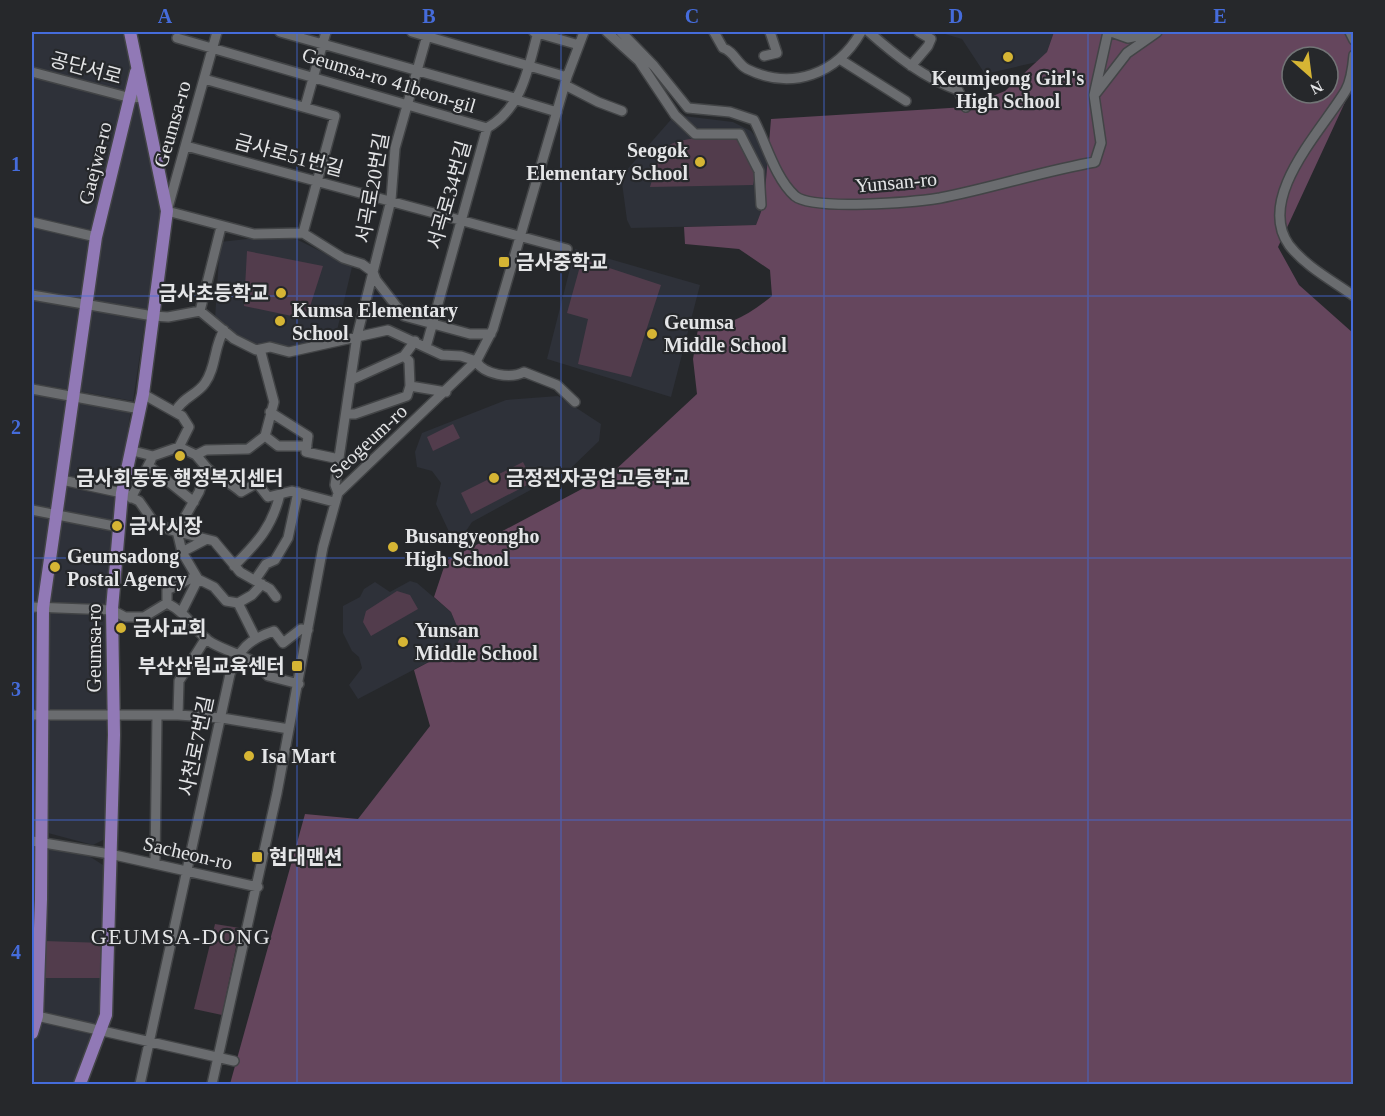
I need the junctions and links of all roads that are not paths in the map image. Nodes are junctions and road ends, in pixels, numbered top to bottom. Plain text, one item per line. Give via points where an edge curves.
1 (130, 32) edge
2 (217, 32) edge
3 (280, 32) edge
4 (326, 32) edge
5 (412, 32) edge
6 (536, 32) edge
7 (584, 32) edge
8 (607, 32) edge
9 (621, 32) edge
10 (714, 32) edge
11 (770, 32) edge
12 (861, 32) edge
13 (869, 32) edge
14 (919, 32) edge
15 (1110, 32) edge
16 (1157, 32) edge
17 (1350, 32) edge
18 (427, 34) edge
19 (177, 38) dead end
20 (1353, 40) edge
21 (322, 44) junction
22 (579, 45) junction
23 (213, 46) junction
24 (1353, 55) edge
25 (764, 56) dead end
26 (841, 60) junction
27 (529, 66) junction
28 (911, 66) junction
29 (417, 70) junction
30 (32, 72) edge
31 (313, 76) junction
32 (204, 79) junction
33 (566, 81) junction
34 (1094, 94) junction
35 (138, 98) junction
36 (517, 100) junction
37 (906, 101) dead end
38 (407, 104) junction
39 (304, 107) junction
40 (966, 107) dead end
41 (622, 111) dead end
42 (557, 112) junction
43 (487, 128) junction
44 (186, 146) junction
45 (159, 171) junction
46 (179, 171) junction
47 (317, 182) junction
48 (391, 200) junction
49 (761, 205) dead end
50 (167, 211) junction
51 (460, 220) junction
52 (32, 222) edge
53 (221, 227) junction
54 (303, 233) junction
55 (96, 237) junction
56 (521, 237) junction
57 (567, 249) dead end
58 (373, 272) junction
59 (32, 295) edge
60 (1353, 296) edge
61 (87, 305) junction
62 (200, 312) junction
63 (153, 315) junction
64 (433, 325) junction
65 (224, 330) junction
66 (491, 334) junction
67 (357, 336) junction
68 (415, 341) junction
69 (426, 346) junction
70 (260, 349) junction
71 (404, 356) junction
72 (476, 361) junction
73 (351, 380) junction
74 (410, 386) junction
75 (32, 389) edge
76 (446, 392) junction
77 (143, 394) junction
78 (74, 396) junction
79 (575, 402) dead end
80 (140, 409) junction
81 (175, 412) junction
82 (270, 412) junction
83 (346, 414) junction
84 (265, 436) junction
85 (179, 447) junction
86 (306, 449) junction
87 (133, 451) junction
88 (196, 455) junction
89 (153, 456) junction
90 (339, 459) junction
91 (149, 466) junction
92 (207, 468) junction
93 (62, 480) junction
94 (298, 492) junction
95 (280, 494) junction
96 (127, 496) junction
97 (336, 498) junction
98 (194, 502) junction
99 (32, 510) edge
100 (57, 515) junction
101 (119, 527) junction
102 (177, 531) junction
103 (205, 540) junction
104 (182, 552) junction
105 (234, 566) junction
106 (197, 577) junction
107 (258, 582) junction
108 (276, 597) dead end
109 (166, 603) junction
110 (238, 603) junction
111 (37, 607) edge
112 (112, 610) junction
113 (182, 611) junction
114 (308, 630) junction
115 (255, 637) junction
116 (206, 638) junction
117 (238, 652) junction
118 (299, 684) junction
119 (38, 715) edge
120 (157, 715) junction
121 (178, 715) junction
122 (113, 716) junction
123 (222, 718) junction
124 (289, 729) junction
125 (37, 841) edge
126 (110, 854) junction
127 (155, 864) junction
128 (189, 871) junction
129 (258, 887) junction
130 (37, 1016) junction
131 (101, 1032) junction
132 (32, 1033) edge
133 (150, 1043) junction
134 (218, 1058) junction
135 (234, 1061) dead end
136 (80, 1084) edge
137 (141, 1084) edge
138 (212, 1084) edge

1 - 35 main road, Gaejwa-ro
2 - 23 street, Geumsa-ro
3 - 21 street
4 - 21 street
5 - 18 street
6 - 22 street
6 - 27 street, 서곡로34번길
7 - 22 street, Seogeum-ro
8 - 49 street via 639,61 675,115 695,134 740,134 759,171
9 - 34 street, Yunsan-ro via 688,108 730,112 754,120 782,178 796,197 822,205 937,198 1095,162 1101,143
10 - 26 street via 723,48 729,49 742,66 782,81 825,70
11 - 25 street via 777,54
12 - 26 street
13 - 28 street
14 - 28 street via 931,39
15 - 16 street via 1128,38
15 - 34 street
16 - 34 street via 1127,54
17 - 20 street
18 - 27 street
18 - 29 street, 서곡로20번길
19 - 23 street
21 - 29 street
21 - 31 street
22 - 33 street, Seogeum-ro
23 - 31 street, Geumsa-ro 41beon-gil
23 - 32 street, Geumsa-ro
24 - 60 street via 1347,88 1308,142 1287,182 1280,221 1289,244
26 - 37 street
27 - 33 street
27 - 36 street, 서곡로34번길
28 - 40 street via 939,84 958,90
29 - 36 street
29 - 38 street, 서곡로20번길
30 - 35 street, 공단서로
31 - 38 street, Geumsa-ro 41beon-gil
31 - 39 street
32 - 39 street
32 - 44 street, Geumsa-ro
33 - 41 street via 598,102
33 - 42 street, Seogeum-ro
35 - 45 main road, Geumsa-ro
35 - 55 main road, Gaejwa-ro
36 - 42 street
36 - 43 street, 서곡로34번길
38 - 43 street, Geumsa-ro 41beon-gil
38 - 48 street, 서곡로20번길 via 395,148
39 - 47 street via 335,116
42 - 56 street, Seogeum-ro
43 - 51 street, 서곡로34번길
44 - 46 street, Geumsa-ro
44 - 47 street, 금사로51번길
45 - 46 street
45 - 50 main road, Geumsa-ro
46 - 50 street, Geumsa-ro
47 - 48 street, 금사로51번길
47 - 54 street
48 - 51 street, 금사로51번길
48 - 58 street, 서곡로20번길
50 - 53 street
50 - 63 main road, Geumsa-ro
51 - 56 street, 금사로51번길
51 - 64 street, 서곡로34번길
52 - 55 street
53 - 54 street via 254,234
53 - 62 street
54 - 58 street
55 - 61 main road, Gaejwa-ro
56 - 57 street, 금사로51번길
56 - 66 street, Seogeum-ro
58 - 64 street via 404,316
58 - 67 street, 서곡로20번길
59 - 61 street
61 - 63 street
61 - 78 main road, Gaejwa-ro
62 - 63 street
62 - 65 street
63 - 77 main road, Geumsa-ro
64 - 66 street via 470,334
64 - 69 street, 서곡로34번길
65 - 70 street via 245,346
65 - 81 street via 206,382 188,395
66 - 72 street, Seogeum-ro
67 - 68 street via 388,330
67 - 70 street via 289,352 270,347
67 - 73 street, 서곡로20번길
68 - 69 street
68 - 71 street
69 - 72 street via 442,355
70 - 82 street via 274,402
71 - 73 street
71 - 74 street via 409,361
72 - 76 street, Seogeum-ro
72 - 79 street via 492,373 524,372 557,385
73 - 83 street, 서곡로20번길
74 - 76 street
74 - 83 street via 407,396
75 - 78 street
76 - 97 street, Seogeum-ro
77 - 80 main road, Geumsa-ro
77 - 81 street
78 - 80 street
78 - 93 main road, Gaejwa-ro
80 - 87 main road, Geumsa-ro
81 - 85 street via 189,428
82 - 84 street
82 - 86 street via 308,436
83 - 90 street, 서곡로20번길
84 - 86 street via 278,446
84 - 88 street via 248,449 206,450
85 - 88 street
85 - 89 street
86 - 90 street
87 - 89 street
87 - 96 main road, Geumsa-ro
88 - 92 street
89 - 91 street
90 - 97 street, 서곡로20번길
91 - 96 street
91 - 98 street
92 - 95 street via 241,492 257,483 268,496
92 - 98 street
93 - 96 street
93 - 100 main road, Gaejwa-ro
94 - 95 street
94 - 97 street
94 - 107 street via 288,538 275,560 266,564
95 - 105 street via 274,518
96 - 101 main road, Geumsa-ro
96 - 102 street via 140,501 153,521
97 - 114 street, Seogeum-ro
98 - 102 street
99 - 100 street
100 - 101 street
100 - 111 main road, Gaejwa-ro
101 - 112 main road, Geumsa-ro
102 - 103 street
102 - 104 street
103 - 104 street
103 - 105 street via 214,540
104 - 106 street
105 - 107 street
106 - 109 street via 167,590
106 - 110 street via 214,587 226,601
106 - 113 street
107 - 108 street
107 - 110 street via 252,596
109 - 112 street via 144,617 125,617
109 - 113 street
110 - 115 street
111 - 112 street
111 - 119 main road, Gaejwa-ro
112 - 122 main road, Geumsa-ro
113 - 116 street
114 - 115 street via 301,629 283,643 274,631
114 - 118 street, Seogeum-ro
115 - 117 street
116 - 117 street
116 - 121 street via 179,681
117 - 118 street via 268,676
117 - 123 street, 사천로7번길
118 - 124 street, Seogeum-ro
119 - 122 street
119 - 125 main road, Gaejwa-ro
120 - 121 street
120 - 122 street
120 - 127 street
121 - 123 street
122 - 126 main road, Geumsa-ro
123 - 124 street
123 - 128 street, 사천로7번길
124 - 129 street, Seogeum-ro
125 - 126 street, Sacheon-ro
125 - 130 main road, Gaejwa-ro
126 - 127 street, Sacheon-ro
126 - 131 main road, Geumsa-ro via 106,1015
127 - 128 street, Sacheon-ro
128 - 129 street, Sacheon-ro
128 - 133 street, 사천로7번길
129 - 134 street, Seogeum-ro
130 - 131 street
130 - 132 main road, Gaejwa-ro
131 - 133 street
131 - 136 main road, Geumsa-ro
133 - 134 street
133 - 137 street, 사천로7번길
134 - 135 street
134 - 138 street, Seogeum-ro

